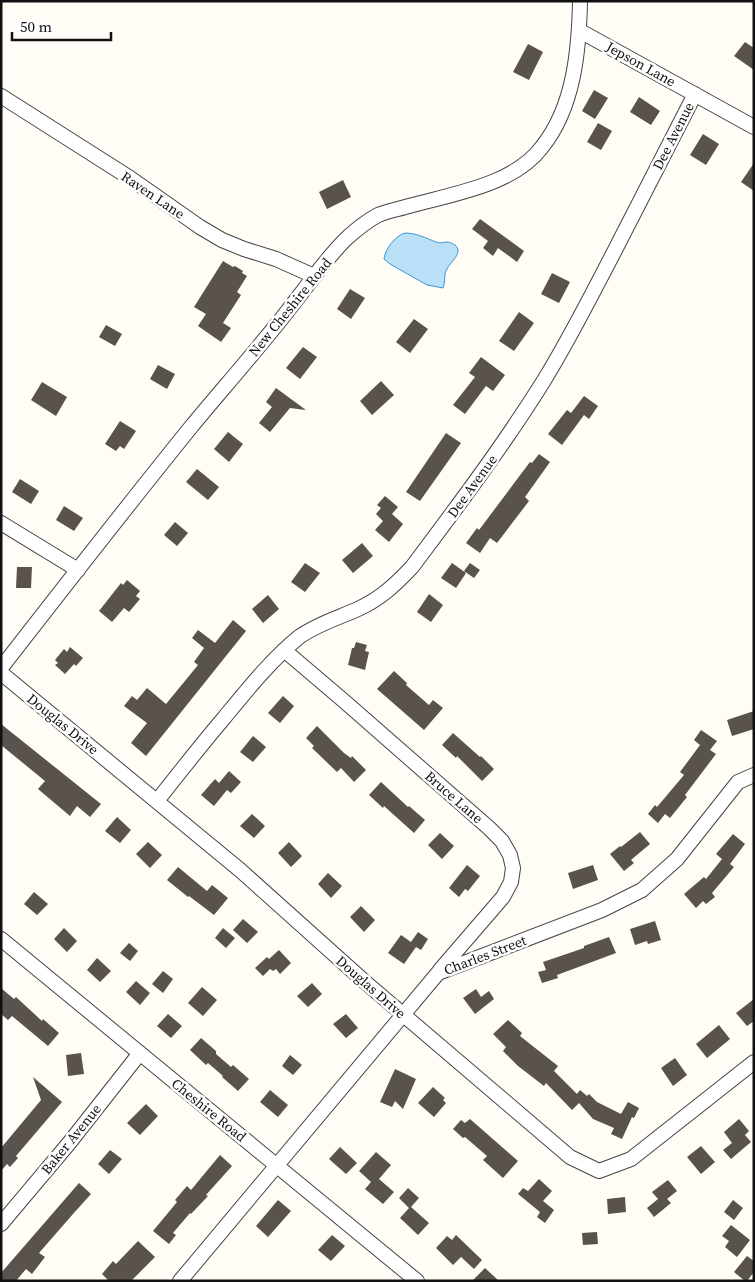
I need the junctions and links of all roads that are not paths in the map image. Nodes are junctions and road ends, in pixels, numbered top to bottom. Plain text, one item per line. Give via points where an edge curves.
1 (580, 1) edge
2 (580, 31) junction
3 (695, 94) junction
4 (1, 96) edge
5 (754, 127) edge
6 (314, 276) junction
7 (1, 523) edge
8 (78, 570) junction
9 (284, 650) junction
10 (1, 668) edge
11 (1, 673) edge
12 (754, 775) edge
13 (156, 801) junction
14 (1, 939) edge
15 (438, 973) junction
16 (403, 1014) junction
17 (140, 1053) junction
18 (754, 1062) edge
19 (277, 1165) junction
20 (1, 1224) edge
21 (180, 1281) edge
22 (417, 1281) edge

1 - 2 street, New Cheshire Road
2 - 3 street, Jepson Lane
2 - 6 street, New Cheshire Road via 564,108 542,148 526,164 484,185 378,215 346,239
3 - 5 street, Jepson Lane
3 - 9 street, Dee Avenue via 568,340 519,420 466,495 396,584 379,598 320,624
4 - 6 street, Raven Lane via 222,240
6 - 8 street, New Cheshire Road via 282,320 190,428
7 - 8 street
8 - 10 street, New Cheshire Road
9 - 13 street, Dee Avenue via 238,700
9 - 15 street, Bruce Lane via 489,828 510,855 513,868 511,882 503,897
11 - 13 street, Douglas Drive
12 - 15 street, Charles Street via 738,782 677,859 642,890 602,910
13 - 16 street, Douglas Drive via 240,870
14 - 17 street, Cheshire Road
15 - 16 street, Charles Street
16 - 18 street, Douglas Drive via 570,1157 599,1171 631,1159
16 - 19 street, Charles Street
17 - 19 street, Cheshire Road
17 - 20 street, Baker Avenue
19 - 21 street, Charles Street
19 - 22 street, Cheshire Road

